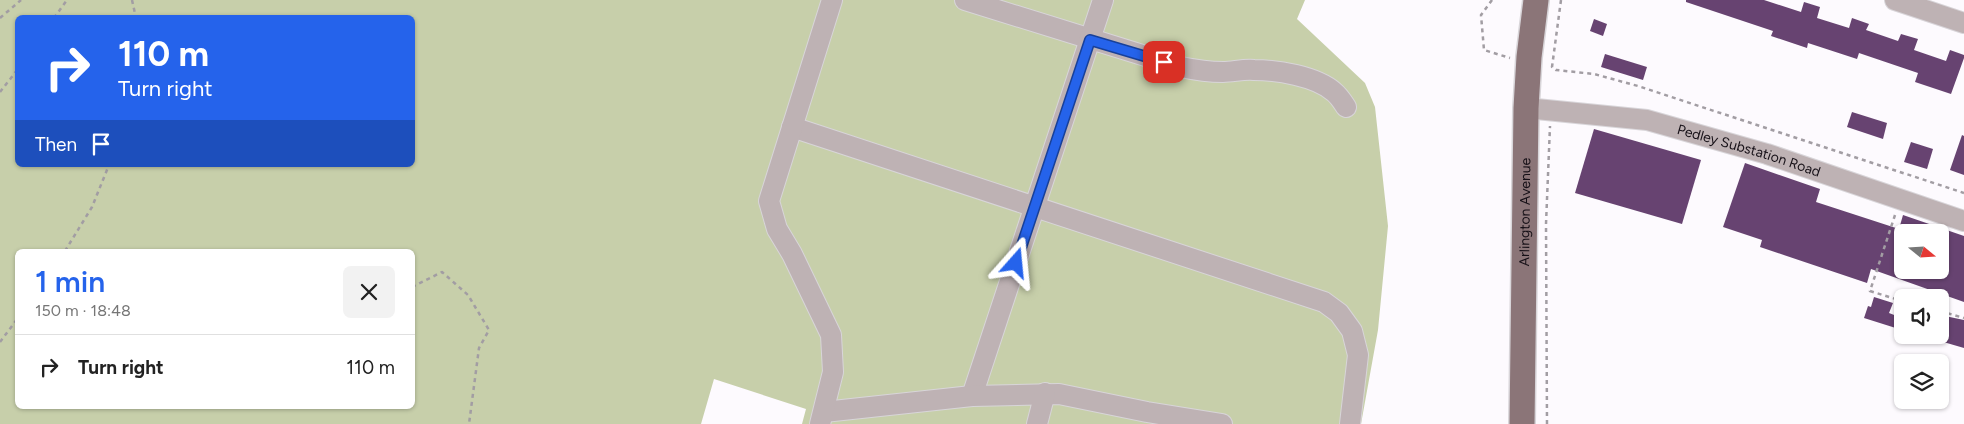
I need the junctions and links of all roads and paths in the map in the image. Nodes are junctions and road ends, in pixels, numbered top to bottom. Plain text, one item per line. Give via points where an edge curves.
1 (21, 0) edge
2 (67, 0) edge
3 (132, 0) edge
4 (832, 0) edge
5 (965, 0) edge
6 (1103, 0) edge
7 (1492, 0) edge
8 (1536, 0) edge
9 (1561, 0) edge
10 (1895, 0) edge
11 (56, 15) edge
12 (135, 15) edge
13 (0, 18) edge
14 (1964, 23) edge
15 (1090, 40) junction
16 (1528, 64) junction
17 (15, 73) edge
18 (0, 92) edge
19 (1346, 107) dead end
20 (1526, 108) junction
21 (1551, 111) junction
22 (792, 127) junction
23 (108, 167) edge
24 (1964, 193) edge
25 (1901, 200) junction
26 (1035, 206) junction
27 (1964, 221) edge
28 (66, 249) edge
29 (415, 286) edge
30 (1894, 299) edge
31 (1949, 314) edge
32 (1964, 318) edge
33 (15, 322) edge
34 (0, 342) edge
35 (1046, 394) junction
36 (972, 396) junction
37 (822, 418) edge
38 (469, 424) edge
39 (1037, 424) edge
40 (1222, 424) edge
41 (1350, 424) edge
42 (1522, 424) edge
43 (1547, 424) edge

1 - 13 path
2 - 11 path
3 - 12 path
4 - 22 street
5 - 15 street
6 - 15 street
7 - 16 path via 1481,15 1484,50
8 - 16 main road, Arlington Avenue
9 - 24 path via 1552,67 1556,70 1594,74 1638,86
10 - 14 street
15 - 19 street via 1188,68 1290,74 1325,85 1339,96
15 - 26 street
16 - 20 main road, Arlington Avenue
17 - 18 path
20 - 21 street, Pedley Substation Road
20 - 42 main road, Arlington Avenue
21 - 25 street, Pedley Substation Road via 1647,120 1767,154
21 - 43 path via 1546,224
22 - 26 street
22 - 37 street via 769,201 777,229 830,335 834,372
23 - 28 path via 92,207
25 - 27 street, Pedley Substation Road
25 - 30 path via 1870,292
26 - 36 street
26 - 41 street via 1324,302 1339,313 1352,331 1358,354
29 - 38 path via 442,272 468,295 489,330 480,348
31 - 32 path
33 - 34 path
35 - 36 street
35 - 39 street
35 - 40 street
36 - 37 street

